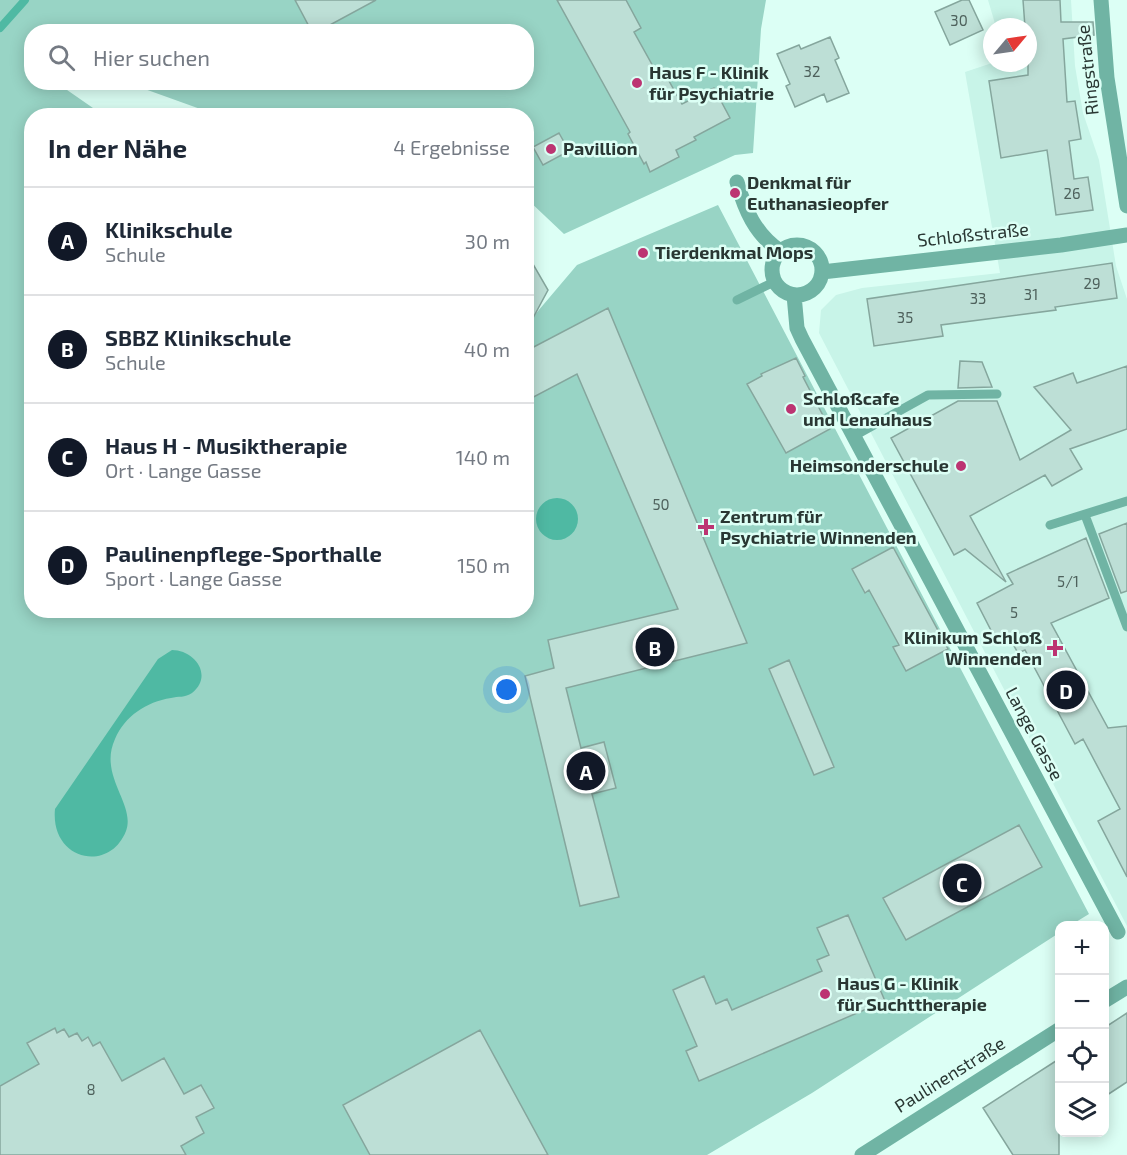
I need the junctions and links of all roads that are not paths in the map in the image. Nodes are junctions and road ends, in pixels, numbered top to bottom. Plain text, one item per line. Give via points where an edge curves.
1 (1101, 0) edge
2 (737, 182) dead end
3 (1127, 206) edge
4 (1127, 235) edge
5 (780, 251) junction
6 (822, 272) junction
7 (774, 282) junction
8 (794, 296) junction
9 (737, 300) dead end
10 (998, 394) dead end
11 (854, 436) junction
12 (1127, 501) edge
13 (1085, 514) junction
14 (1050, 525) dead end
15 (1127, 627) edge
16 (1118, 932) dead end
17 (1127, 987) edge
18 (1109, 998) edge
19 (1055, 1032) edge
20 (862, 1155) edge

1 - 3 street, Ringstraße via 1107,78
2 - 5 street via 752,222 766,241
4 - 6 street, Schloßstraße
5 - 6 street via 804,246 817,256
5 - 7 street via 772,265
6 - 8 street via 816,287
7 - 8 street
7 - 9 lane
8 - 11 street, Lange Gasse via 797,328
10 - 11 lane via 928,395
11 - 16 street, Lange Gasse
12 - 13 lane
13 - 14 lane
13 - 15 lane
17 - 18 street
19 - 20 street, Paulinenstraße

